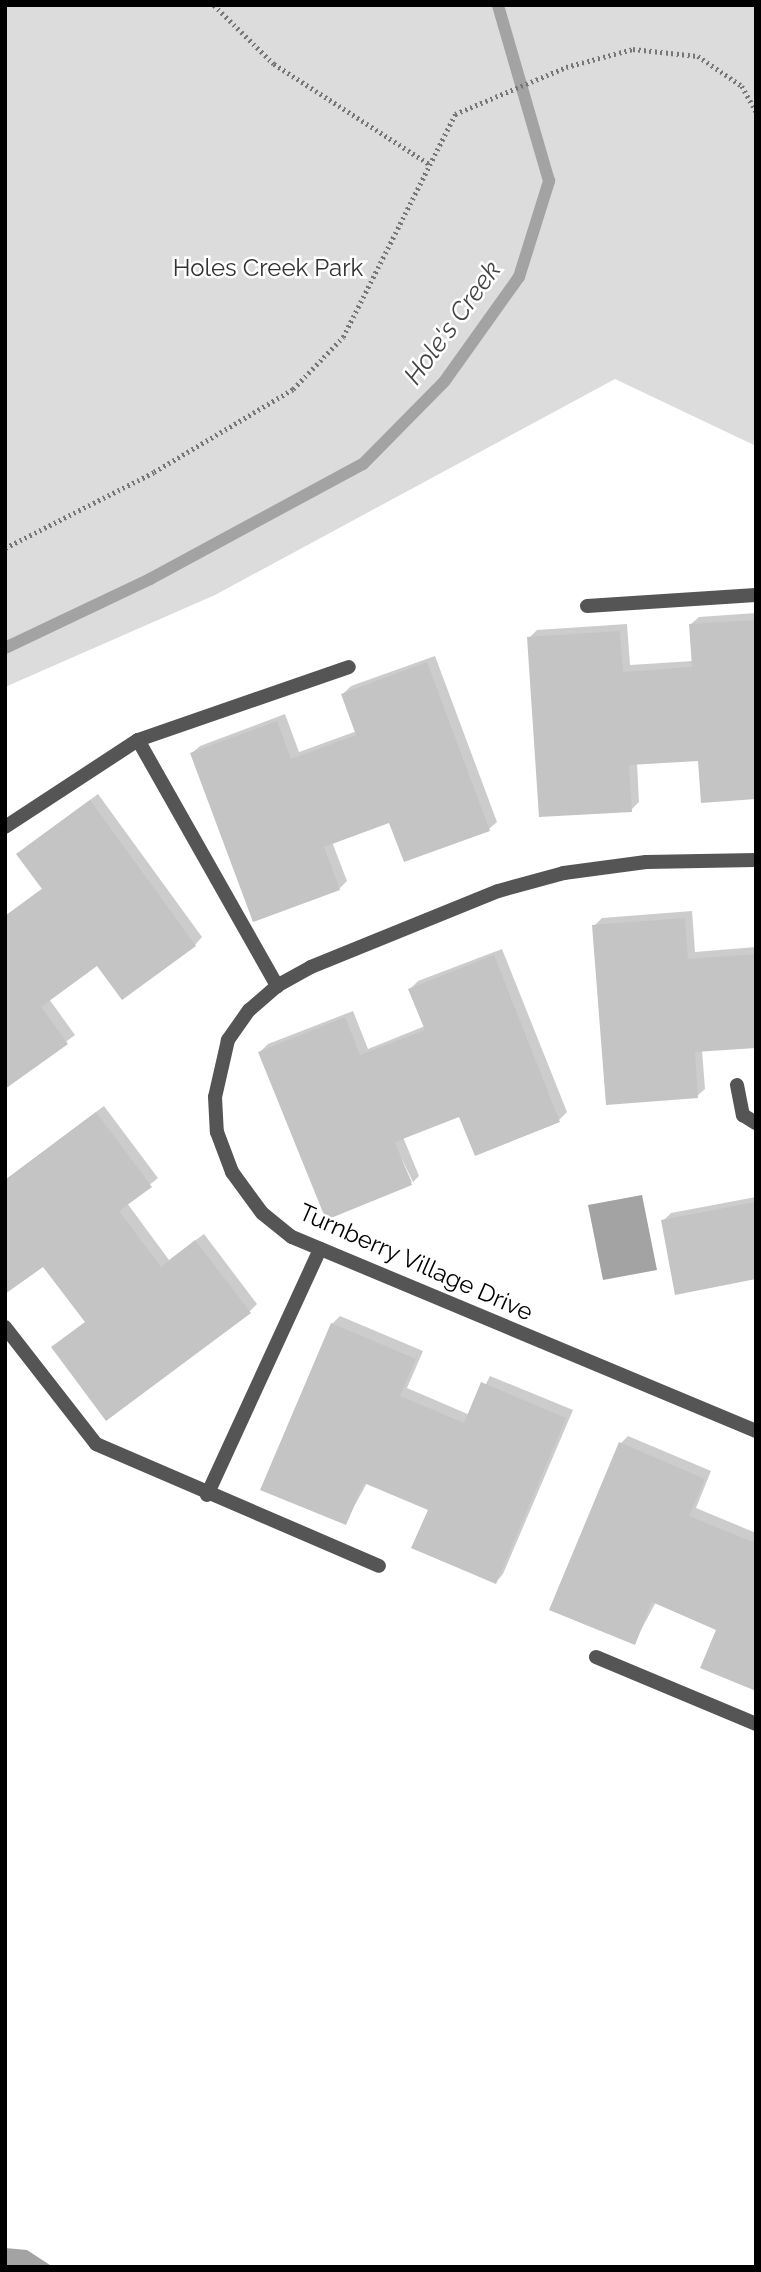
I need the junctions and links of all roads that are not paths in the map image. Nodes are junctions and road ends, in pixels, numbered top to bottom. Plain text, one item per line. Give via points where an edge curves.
1 (756, 594) edge
2 (587, 606) dead end
3 (349, 667) dead end
4 (138, 740) junction
5 (5, 827) edge
6 (756, 860) edge
7 (276, 986) junction
8 (737, 1085) dead end
9 (756, 1123) edge
10 (320, 1249) junction
11 (5, 1327) edge
12 (756, 1431) edge
13 (207, 1495) junction
14 (379, 1566) dead end
15 (596, 1657) dead end
16 (756, 1724) edge

1 - 2 street
3 - 4 street
4 - 5 street
4 - 7 street
6 - 7 street, Turnberry Village Drive via 646,862 551,877 498,891
7 - 10 street, Turnberry Village Drive via 249,1010 228,1040 215,1097 218,1132 232,1172 262,1213 292,1237
8 - 9 street via 743,1115
10 - 12 street, Turnberry Village Drive
10 - 13 street
11 - 13 street via 96,1444
13 - 14 street
15 - 16 street

